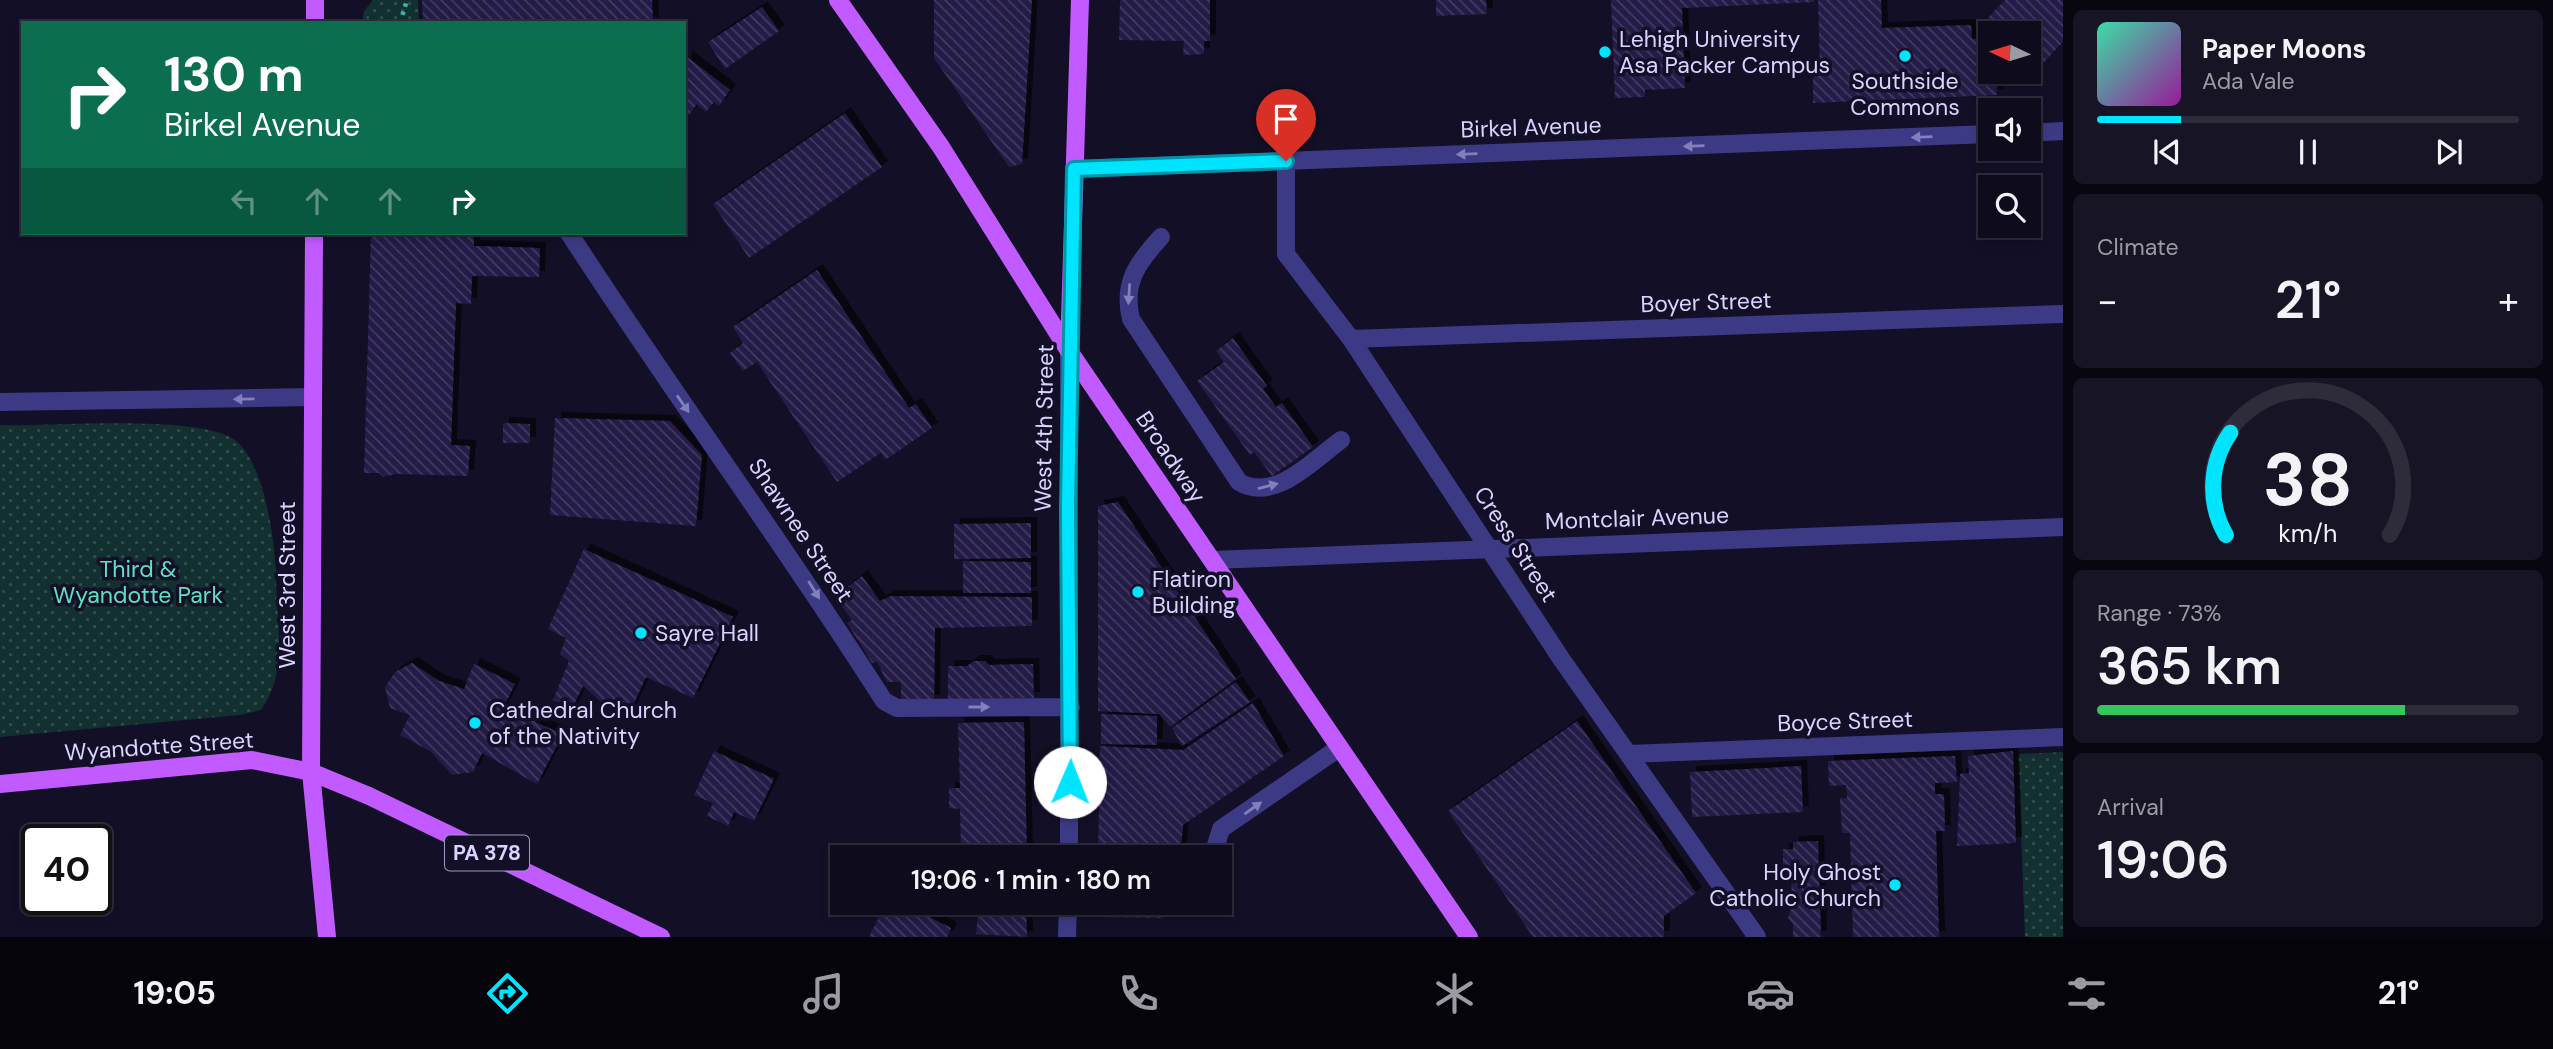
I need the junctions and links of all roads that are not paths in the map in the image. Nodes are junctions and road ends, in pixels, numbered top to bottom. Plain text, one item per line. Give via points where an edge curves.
1 (315, 0) edge
2 (838, 0) edge
3 (1080, 0) edge
4 (315, 21) edge
5 (2063, 131) edge
6 (2041, 132) edge
7 (1978, 134) edge
8 (1286, 161) junction
9 (1074, 169) junction
10 (313, 235) edge
11 (570, 235) edge
12 (1161, 237) dead end
13 (2063, 314) edge
14 (1351, 339) junction
15 (1069, 351) junction
16 (313, 397) junction
17 (0, 402) edge
18 (1341, 440) dead end
19 (2063, 527) edge
20 (1489, 548) junction
21 (1212, 560) junction
22 (1071, 707) junction
23 (2063, 737) edge
24 (1339, 748) junction
25 (1629, 754) junction
26 (311, 772) junction
27 (0, 784) edge
28 (1069, 845) edge
29 (1216, 845) edge
30 (1068, 915) edge
31 (327, 937) edge
32 (662, 937) edge
33 (1067, 937) edge
34 (1469, 937) edge
35 (1757, 937) edge

1 - 4 main road
2 - 15 main road, Broadway via 941,147
3 - 9 main road, West 4th Street
5 - 6 street
7 -> 8 street, Birkel Avenue
8 - 9 street, Birkel Avenue
8 - 14 street, Cress Street via 1286,254
9 - 15 main road, West 4th Street
10 - 16 main road, West 3rd Street
11 -> 22 street, Shawnee Street via 802,572 884,701 897,708
12 -> 18 street via 1131,278 1131,319 1240,482 1250,488 1272,488
13 - 14 street, Boyer Street
14 - 20 street, Cress Street
15 - 21 main road, Broadway
15 - 22 street, West 4th Street
16 -> 17 street
16 - 26 main road, West 3rd Street
19 - 20 street, Montclair Avenue
20 - 21 street, Montclair Avenue
20 - 25 street, Cress Street
21 - 24 main road, Broadway
22 - 28 street, West 4th Street
23 - 25 street, Boyce Street
29 -> 24 street via 1221,829
24 - 34 main road, Broadway
25 - 35 street, Cress Street
26 - 27 main road, Wyandotte Street / PA 378 via 252,760
26 - 31 main road, West 3rd Street
26 - 32 main road, Wyandotte Street / PA 378
30 - 33 street

